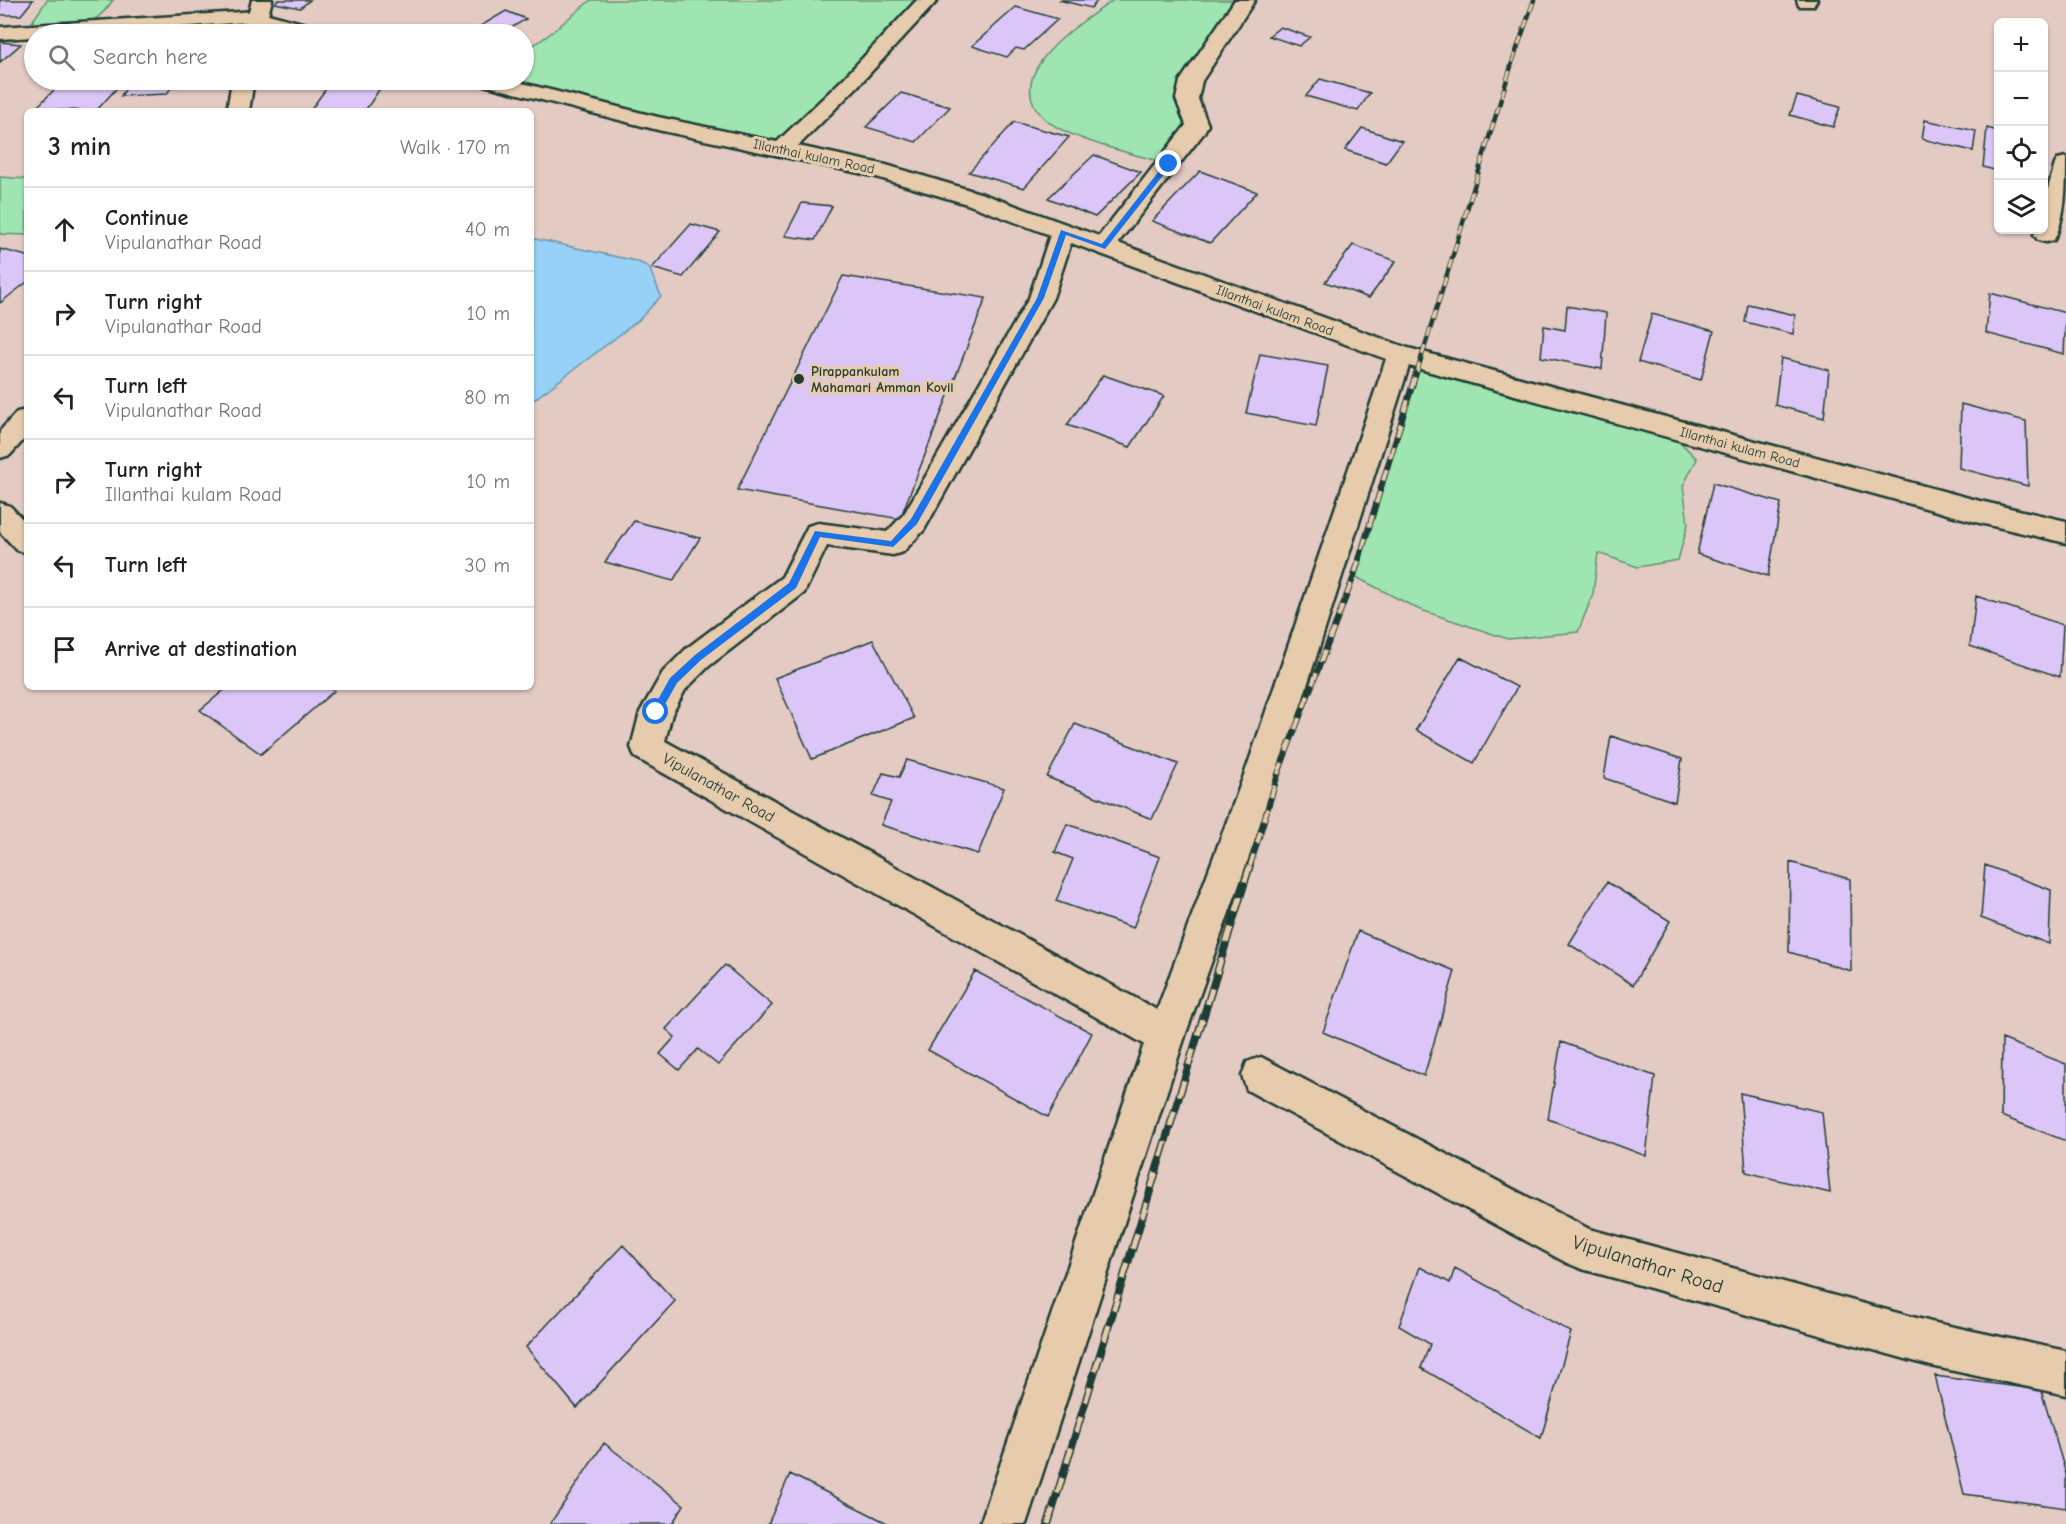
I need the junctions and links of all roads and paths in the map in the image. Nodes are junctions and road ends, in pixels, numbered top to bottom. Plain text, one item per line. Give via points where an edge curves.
1 (928, 0) edge
2 (1245, 0) edge
3 (258, 17) edge
4 (145, 24) edge
5 (284, 24) edge
6 (24, 32) edge
7 (0, 33) edge
8 (241, 90) edge
9 (527, 90) edge
10 (238, 108) edge
11 (782, 148) junction
12 (2066, 164) edge
13 (1063, 231) junction
14 (2046, 235) dead end
15 (1103, 247) junction
16 (1400, 355) junction
17 (24, 422) edge
18 (0, 448) edge
19 (0, 514) edge
20 (2066, 532) edge
21 (24, 539) edge
22 (1166, 1036) junction
23 (1261, 1076) dead end
24 (2066, 1373) edge
25 (1003, 1524) edge

1 - 11 main road
2 - 15 main road via 1191,81 1186,99 1197,125 1192,134
3 - 4 main road
3 - 5 main road
6 - 7 main road
8 - 10 main road
9 - 11 main road, Illanthai kulam Road via 658,123
11 - 13 main road, Illanthai kulam Road via 878,170
12 - 14 main road
13 - 15 main road, Illanthai kulam Road
13 - 22 main road, Vipulanathar Road via 1041,298 914,522 893,544 818,534 793,585 698,657 674,681 656,712 647,747
15 - 16 main road, Illanthai kulam Road
16 - 20 main road, Illanthai kulam Road
16 - 22 main road via 1264,767
17 - 18 main road
19 - 21 main road
22 - 25 main road
23 - 24 main road, Vipulanathar Road via 1582,1248 1931,1344

